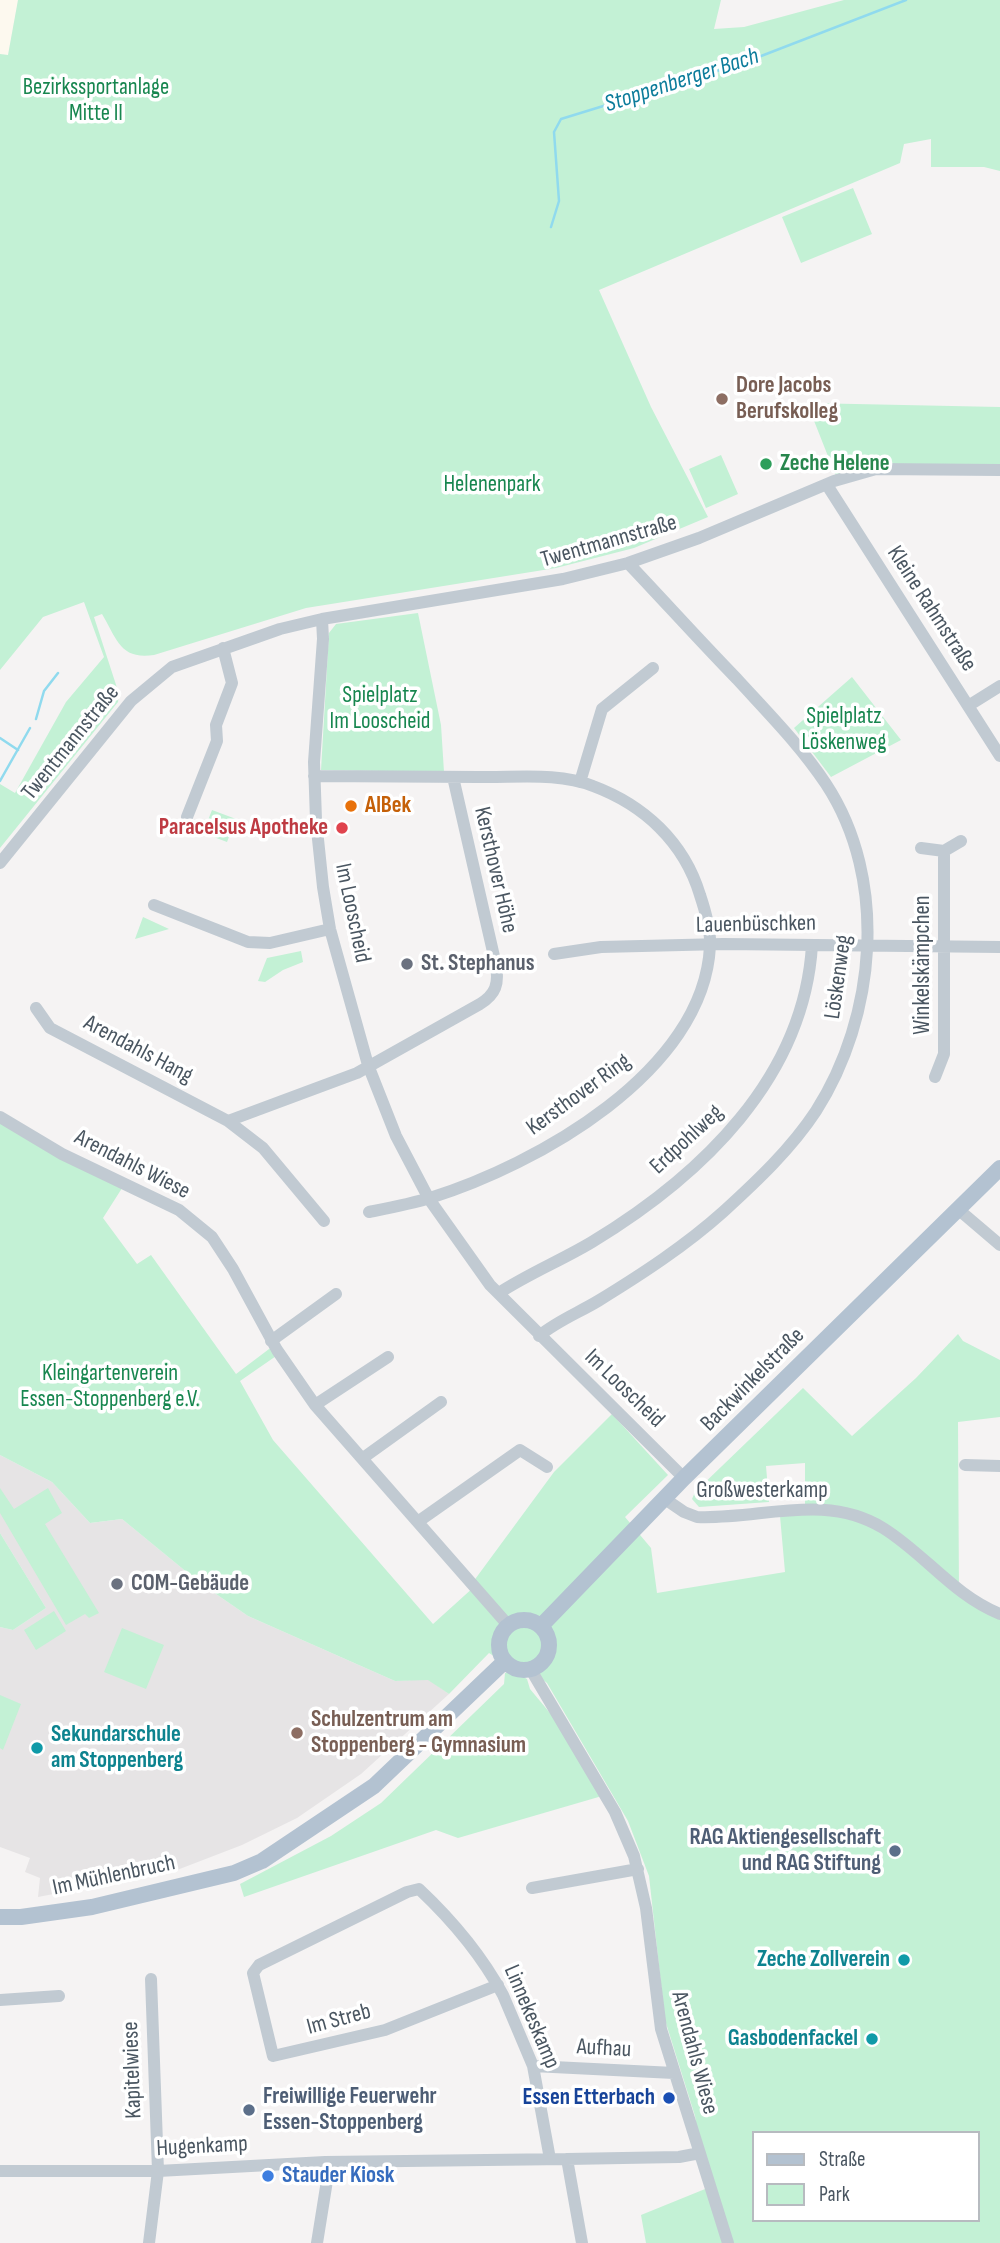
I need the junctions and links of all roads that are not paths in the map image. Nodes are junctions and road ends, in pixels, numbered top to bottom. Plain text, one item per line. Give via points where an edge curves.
1 (1000, 470) edge
2 (827, 485) junction
3 (628, 563) junction
4 (321, 619) junction
5 (223, 648) junction
6 (653, 668) dead end
7 (1000, 686) edge
8 (968, 706) junction
9 (1000, 756) edge
10 (314, 776) junction
11 (453, 777) junction
12 (580, 782) junction
13 (187, 817) dead end
14 (961, 841) dead end
15 (921, 848) dead end
16 (944, 851) junction
17 (0, 863) edge
18 (154, 905) dead end
19 (330, 929) junction
20 (710, 945) junction
21 (812, 945) junction
22 (867, 945) junction
23 (944, 947) junction
24 (1000, 947) edge
25 (554, 954) dead end
26 (36, 1008) dead end
27 (368, 1065) junction
28 (935, 1077) dead end
29 (0, 1117) edge
30 (229, 1121) junction
31 (1000, 1168) edge
32 (429, 1199) junction
33 (959, 1210) junction
34 (369, 1212) dead end
35 (324, 1221) dead end
36 (1000, 1245) edge
37 (499, 1293) junction
38 (335, 1294) dead end
39 (539, 1336) junction
40 (271, 1341) junction
41 (388, 1357) dead end
42 (441, 1402) dead end
43 (315, 1405) junction
44 (363, 1458) junction
45 (965, 1465) dead end
46 (1000, 1466) edge
47 (547, 1467) dead end
48 (684, 1478) junction
49 (665, 1499) junction
50 (419, 1521) junction
51 (1000, 1614) edge
52 (508, 1625) junction
53 (541, 1626) junction
54 (504, 1662) junction
55 (531, 1670) junction
56 (638, 1869) junction
57 (532, 1888) dead end
58 (0, 1917) edge
59 (21, 1917) junction
60 (0, 1926) edge
61 (255, 1969) joint
62 (151, 1979) dead end
63 (498, 1985) junction
64 (59, 1996) dead end
65 (0, 2000) edge
66 (533, 2066) junction
67 (674, 2073) junction
68 (700, 2153) junction
69 (550, 2159) junction
70 (567, 2159) junction
71 (330, 2162) junction
72 (0, 2171) edge
73 (158, 2171) junction
74 (149, 2243) edge
75 (317, 2243) edge
76 (582, 2243) edge
77 (728, 2243) edge

1 - 2 street, Twentmannstraße via 888,467
2 - 3 street, Twentmannstraße
2 - 8 street, Kleine Rahmstraße
3 - 4 street, Twentmannstraße via 563,579
3 - 22 street, Löskenweg via 789,736 826,784 857,860
4 - 5 street, Twentmannstraße
4 - 10 street, Im Looscheid
5 - 13 street via 232,683 216,725 217,741
5 - 17 street, Twentmannstraße via 172,667 142,690
6 - 12 street via 602,709
7 - 8 street
8 - 9 street, Kleine Rahmstraße
10 - 11 street, Kersthover Ring
10 - 19 street, Im Looscheid
11 - 12 street, Kersthover Ring
11 - 27 street, Kersthover Höhe via 497,984 480,1004
12 - 20 street, Kersthover Ring via 633,805 667,834 695,880
14 - 16 street
15 - 16 street
16 - 23 street, Winkelskämpchen
18 - 19 street via 248,942 270,943
19 - 27 street, Im Looscheid
20 - 21 street, Lauenbüschken
20 - 25 street, Lauenbüschken via 601,947
20 - 32 street, Kersthover Ring via 688,1020 664,1054 633,1084 530,1156
21 - 22 street, Lauenbüschken
21 - 37 street, Erdpohlweg via 797,1024 775,1070 747,1112 702,1158 638,1211 576,1252
22 - 23 street, Lauenbüschken
22 - 39 street, Löskenweg via 861,1000 847,1049 828,1091 799,1134 697,1233
23 - 24 street, Lauenbüschken
23 - 28 street, Winkelskämpchen via 944,1055
26 - 30 street, Arendahls Hang via 50,1028
27 - 30 street
27 - 32 street, Im Looscheid via 396,1136
29 - 40 street, Arendahls Wiese via 195,1222 223,1254
30 - 35 street, Arendahls Hang via 263,1148
31 - 33 main road, Backwinkelstraße
32 - 34 street
32 - 37 street, Im Looscheid
33 - 36 street
33 - 48 main road, Backwinkelstraße
37 - 39 street, Im Looscheid
38 - 40 street
39 - 48 street, Im Looscheid
40 - 43 street, Arendahls Wiese
41 - 43 street
42 - 44 street
43 - 44 street, Arendahls Wiese
44 - 50 street, Arendahls Wiese
45 - 46 street
47 - 50 street via 520,1450
48 - 49 main road, Backwinkelstraße
49 - 51 street, Großwesterkamp via 697,1517 817,1508 862,1518 900,1539 962,1593
49 - 53 main road, Backwinkelstraße
50 - 52 street, Arendahls Wiese
52 - 53 main road via 525,1620
52 - 54 main road via 498,1645
53 - 55 main road via 549,1640 548,1653
54 - 55 main road via 518,1670
54 - 59 main road, Im Mühlenbruch via 374,1786 276,1848 216,1876 92,1907
55 - 56 street, Arendahls Wiese via 615,1812
56 - 57 street
56 - 67 street, Arendahls Wiese via 657,2013
58 - 59 main road, Im Mühlenbruch
59 - 60 main road, Im Mühlenbruch
61 - 63 street, Linnekeskamp via 416,1889 465,1936
61 - 63 street, Im Streb via 273,2056 386,2030
62 - 73 street, Kapitelwiese
63 - 66 street, Linnekeskamp
64 - 65 street
66 - 67 street, Aufhau
66 - 69 street, Linnekeskamp
67 - 68 street, Arendahls Wiese
68 - 70 street, Hugenkamp
68 - 77 street, Arendahls Wiese
69 - 70 street, Hugenkamp
69 - 71 street, Hugenkamp
70 - 76 street
71 - 73 street, Hugenkamp
71 - 75 street
72 - 73 street, Hugenkamp
73 - 74 street, Kapitelwiese

